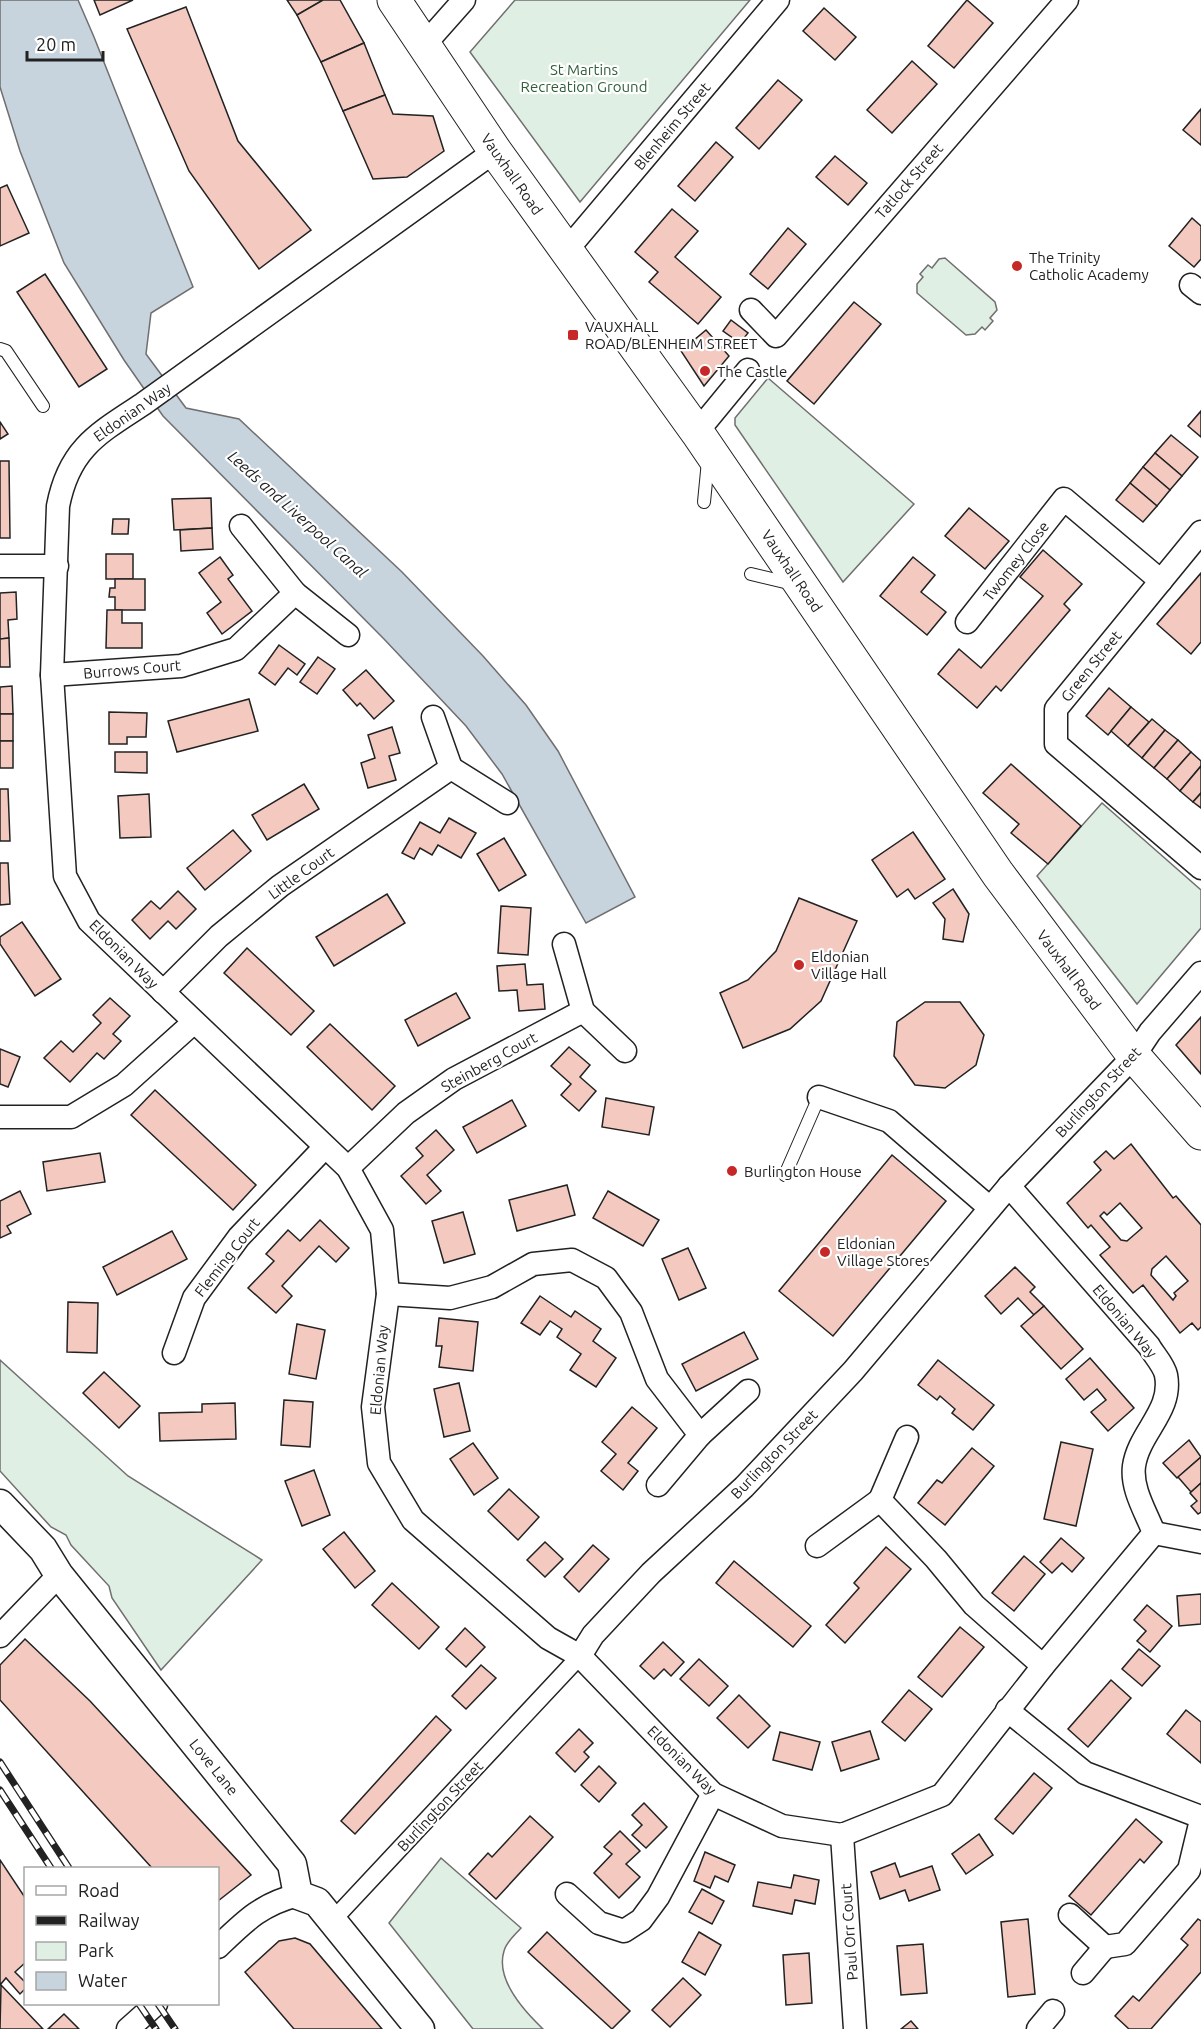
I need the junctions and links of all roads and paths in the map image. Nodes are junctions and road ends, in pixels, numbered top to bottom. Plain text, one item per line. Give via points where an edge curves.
1 (394, 0) edge
2 (464, 0) edge
3 (778, 0) edge
4 (1067, 0) edge
5 (424, 44) junction
6 (495, 151) junction
7 (566, 251) junction
8 (751, 310) dead end
9 (0, 349) edge
10 (748, 370) dead end
11 (44, 406) dead end
12 (703, 442) junction
13 (704, 502) dead end
14 (241, 526) dead end
15 (1201, 532) edge
16 (0, 566) edge
17 (57, 566) junction
18 (751, 574) dead end
19 (1161, 581) junction
20 (802, 586) junction
21 (296, 593) junction
22 (967, 622) dead end
23 (348, 635) dead end
24 (52, 675) junction
25 (433, 717) dead end
26 (451, 768) junction
27 (507, 804) dead end
28 (1201, 868) edge
29 (564, 944) dead end
30 (1201, 973) edge
31 (163, 992) junction
32 (583, 1011) junction
33 (193, 1023) junction
34 (625, 1051) dead end
35 (1134, 1056) junction
36 (819, 1097) joint
37 (0, 1117) edge
38 (1201, 1133) edge
39 (325, 1147) junction
40 (348, 1168) junction
41 (785, 1175) dead end
42 (1009, 1186) junction
43 (990, 1208) junction
44 (388, 1294) junction
45 (174, 1353) dead end
46 (748, 1391) dead end
47 (700, 1435) junction
48 (907, 1437) dead end
49 (658, 1485) dead end
50 (880, 1500) junction
51 (0, 1504) edge
52 (1154, 1533) junction
53 (1201, 1542) edge
54 (817, 1546) dead end
55 (59, 1575) junction
56 (0, 1636) edge
57 (580, 1656) junction
58 (1042, 1666) junction
59 (1007, 1710) junction
60 (713, 1794) junction
61 (1201, 1818) edge
62 (842, 1835) junction
63 (567, 1894) dead end
64 (298, 1895) junction
65 (1070, 1915) dead end
66 (332, 1921) junction
67 (219, 1946) edge
68 (1106, 1947) junction
69 (1083, 1973) dead end
70 (155, 2005) edge
71 (1053, 2011) dead end
72 (128, 2029) edge
73 (420, 2029) edge
74 (855, 2029) edge
75 (1038, 2029) edge

1 - 5 main road, Vauxhall Road
2 - 5 street
3 - 7 street, Blenheim Street
4 - 8 street, Tatlock Street via 776,336
5 - 6 main road, Vauxhall Road
6 - 7 main road, Vauxhall Road
6 - 17 street, Eldonian Way via 81,449 61,488
7 - 12 main road, Vauxhall Road
9 - 11 lane via 6,351
10 - 12 street
12 - 13 lane
12 - 20 main road, Vauxhall Road
14 - 21 street
15 - 19 street, Green Street
16 - 17 street
17 - 24 street, Eldonian Way
18 - 20 lane
19 - 22 street, Twomey Close via 1064,499
19 - 28 street, Green Street via 1056,709 1056,744
20 - 35 main road, Vauxhall Road via 998,874
21 - 23 street
21 - 24 street, Burrows Court via 236,649 182,666
24 - 31 street, Eldonian Way via 65,876 89,921
25 - 26 street
26 - 27 street
26 - 31 street, Little Court via 280,886 219,936
29 - 32 street
30 - 35 street, Burlington Street
31 - 33 street, Eldonian Way
32 - 34 street
32 - 40 street, Steinberg Court via 454,1079 406,1113
33 - 37 street via 124,1085 71,1117
33 - 39 street, Eldonian Way
35 - 38 main road, Vauxhall Road
35 - 42 street, Burlington Street
36 - 41 lane
36 - 43 street via 889,1121
39 - 40 street, Eldonian Way
39 - 45 street, Fleming Court via 239,1237 194,1298
40 - 44 street, Eldonian Way via 382,1230
42 - 43 street, Burlington Street
42 - 52 street, Eldonian Way via 1149,1346 1166,1373 1164,1407 1134,1466 1135,1485
43 - 57 street, Burlington Street via 853,1371 744,1486 651,1573 593,1635
44 - 47 street via 450,1298 492,1287 533,1264 572,1260 606,1278 619,1295 631,1312 657,1379
44 - 57 street, Eldonian Way via 373,1407 379,1464 413,1520 548,1638
46 - 47 street
47 - 49 street
48 - 50 street
50 - 54 street
50 - 58 street via 936,1558 974,1605
51 - 55 street, Love Lane via 43,1549
52 - 53 street
52 - 58 street
55 - 56 street
55 - 64 street, Love Lane via 292,1864
57 - 60 street, Eldonian Way
57 - 66 street, Burlington Street
58 - 59 street
59 - 61 street via 1085,1773
59 - 62 street via 942,1795
60 - 62 street, Eldonian Way via 782,1826
60 - 63 street via 641,1920 624,1931 600,1923
61 - 68 street via 1189,1870 1125,1944
62 - 74 street, Paul Orr Court
64 - 66 street via 317,1902
64 - 67 street via 257,1911
65 - 68 street
66 - 73 street
68 - 69 street
70 - 72 street
71 - 75 street

